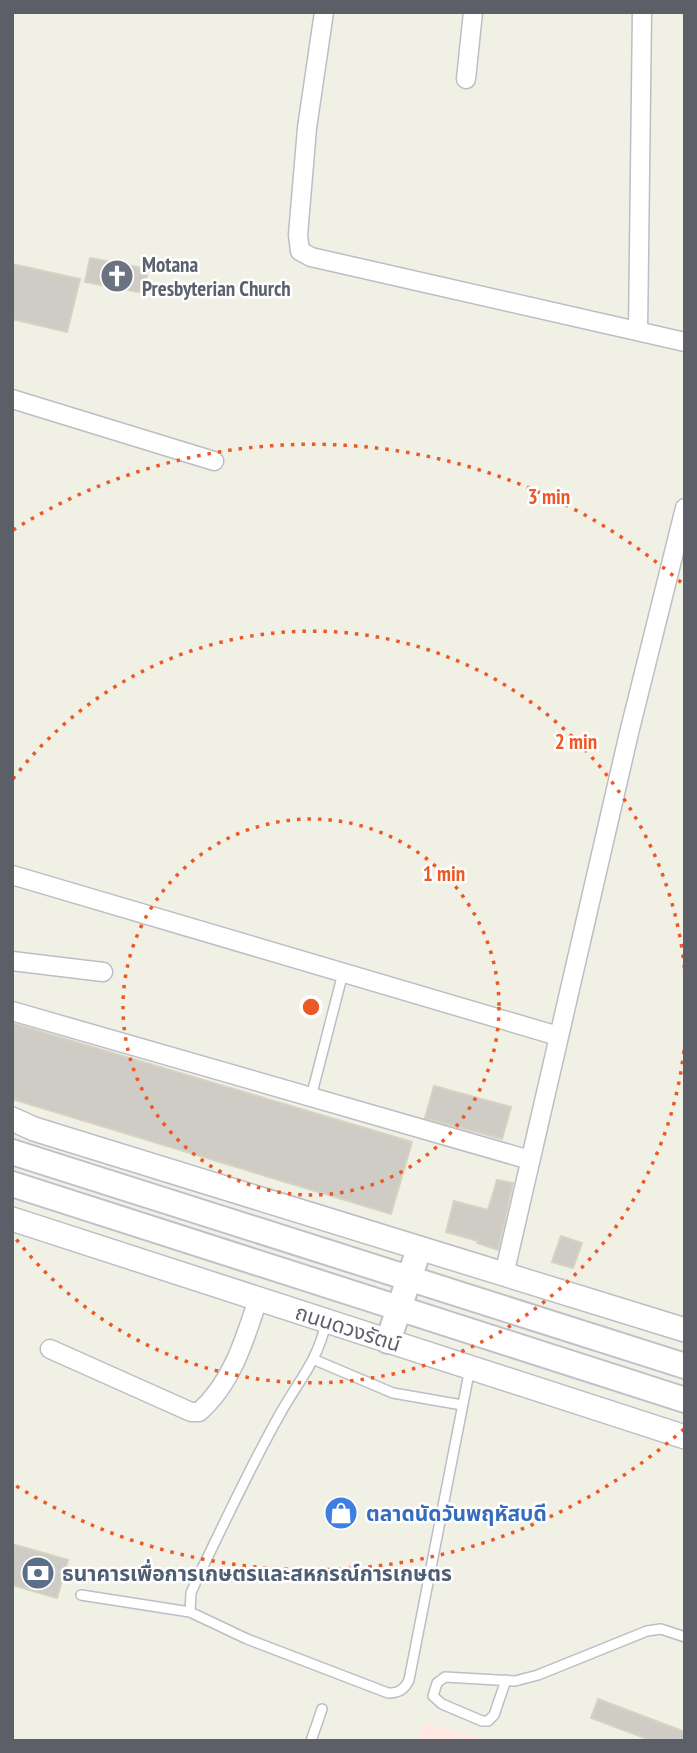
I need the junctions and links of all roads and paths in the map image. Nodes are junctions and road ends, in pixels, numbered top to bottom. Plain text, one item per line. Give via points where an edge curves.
1 (324, 12) edge
2 (473, 12) edge
3 (642, 12) edge
4 (466, 79) dead end
5 (638, 331) junction
6 (685, 341) edge
7 (12, 398) edge
8 (214, 461) dead end
9 (685, 508) edge
10 (12, 875) edge
11 (12, 961) edge
12 (103, 972) dead end
13 (343, 973) junction
14 (12, 1011) edge
15 (558, 1036) junction
16 (311, 1097) junction
17 (12, 1119) edge
18 (12, 1152) edge
19 (530, 1160) junction
20 (12, 1184) edge
21 (12, 1219) edge
22 (419, 1250) junction
23 (504, 1275) junction
24 (409, 1280) junction
25 (258, 1299) junction
26 (399, 1308) junction
27 (327, 1321) junction
28 (685, 1330) edge
29 (388, 1341) junction
30 (50, 1349) dead end
31 (315, 1360) junction
32 (685, 1366) edge
33 (470, 1367) junction
34 (685, 1400) edge
35 (462, 1405) junction
36 (685, 1437) edge
37 (81, 1595) dead end
38 (190, 1612) junction
39 (685, 1637) edge
40 (506, 1680) junction
41 (322, 1709) dead end
42 (311, 1741) edge

1 - 5 street via 307,128 300,251
2 - 4 street
3 - 5 street
5 - 6 street
7 - 8 street
9 - 15 street
10 - 13 street
11 - 12 street
13 - 15 street
13 - 16 lane
14 - 16 street
15 - 19 street
16 - 19 street
17 - 22 street
18 - 24 main road
19 - 23 street
20 - 26 main road
21 - 25 street, ถนนดวงรัตน์
22 - 23 street
22 - 24 main road
23 - 28 street
24 - 26 main road
24 - 32 main road
25 - 27 street, ถนนดวงรัตน์
25 - 30 street via 233,1366 199,1412
26 - 29 main road
26 - 34 main road
27 - 29 street, ถนนดวงรัตน์
27 - 31 lane
29 - 33 street, ถนนดวงรัตน์
31 - 35 lane via 394,1393
31 - 38 lane via 279,1415 197,1579
33 - 35 lane
33 - 36 street, ถนนดวงรัตน์
35 - 38 lane via 409,1680 398,1693 247,1639
37 - 38 lane
39 - 40 lane via 661,1629 647,1631 538,1675
40 - 40 lane via 445,1677 437,1683 433,1696 442,1704 488,1721
41 - 42 lane

